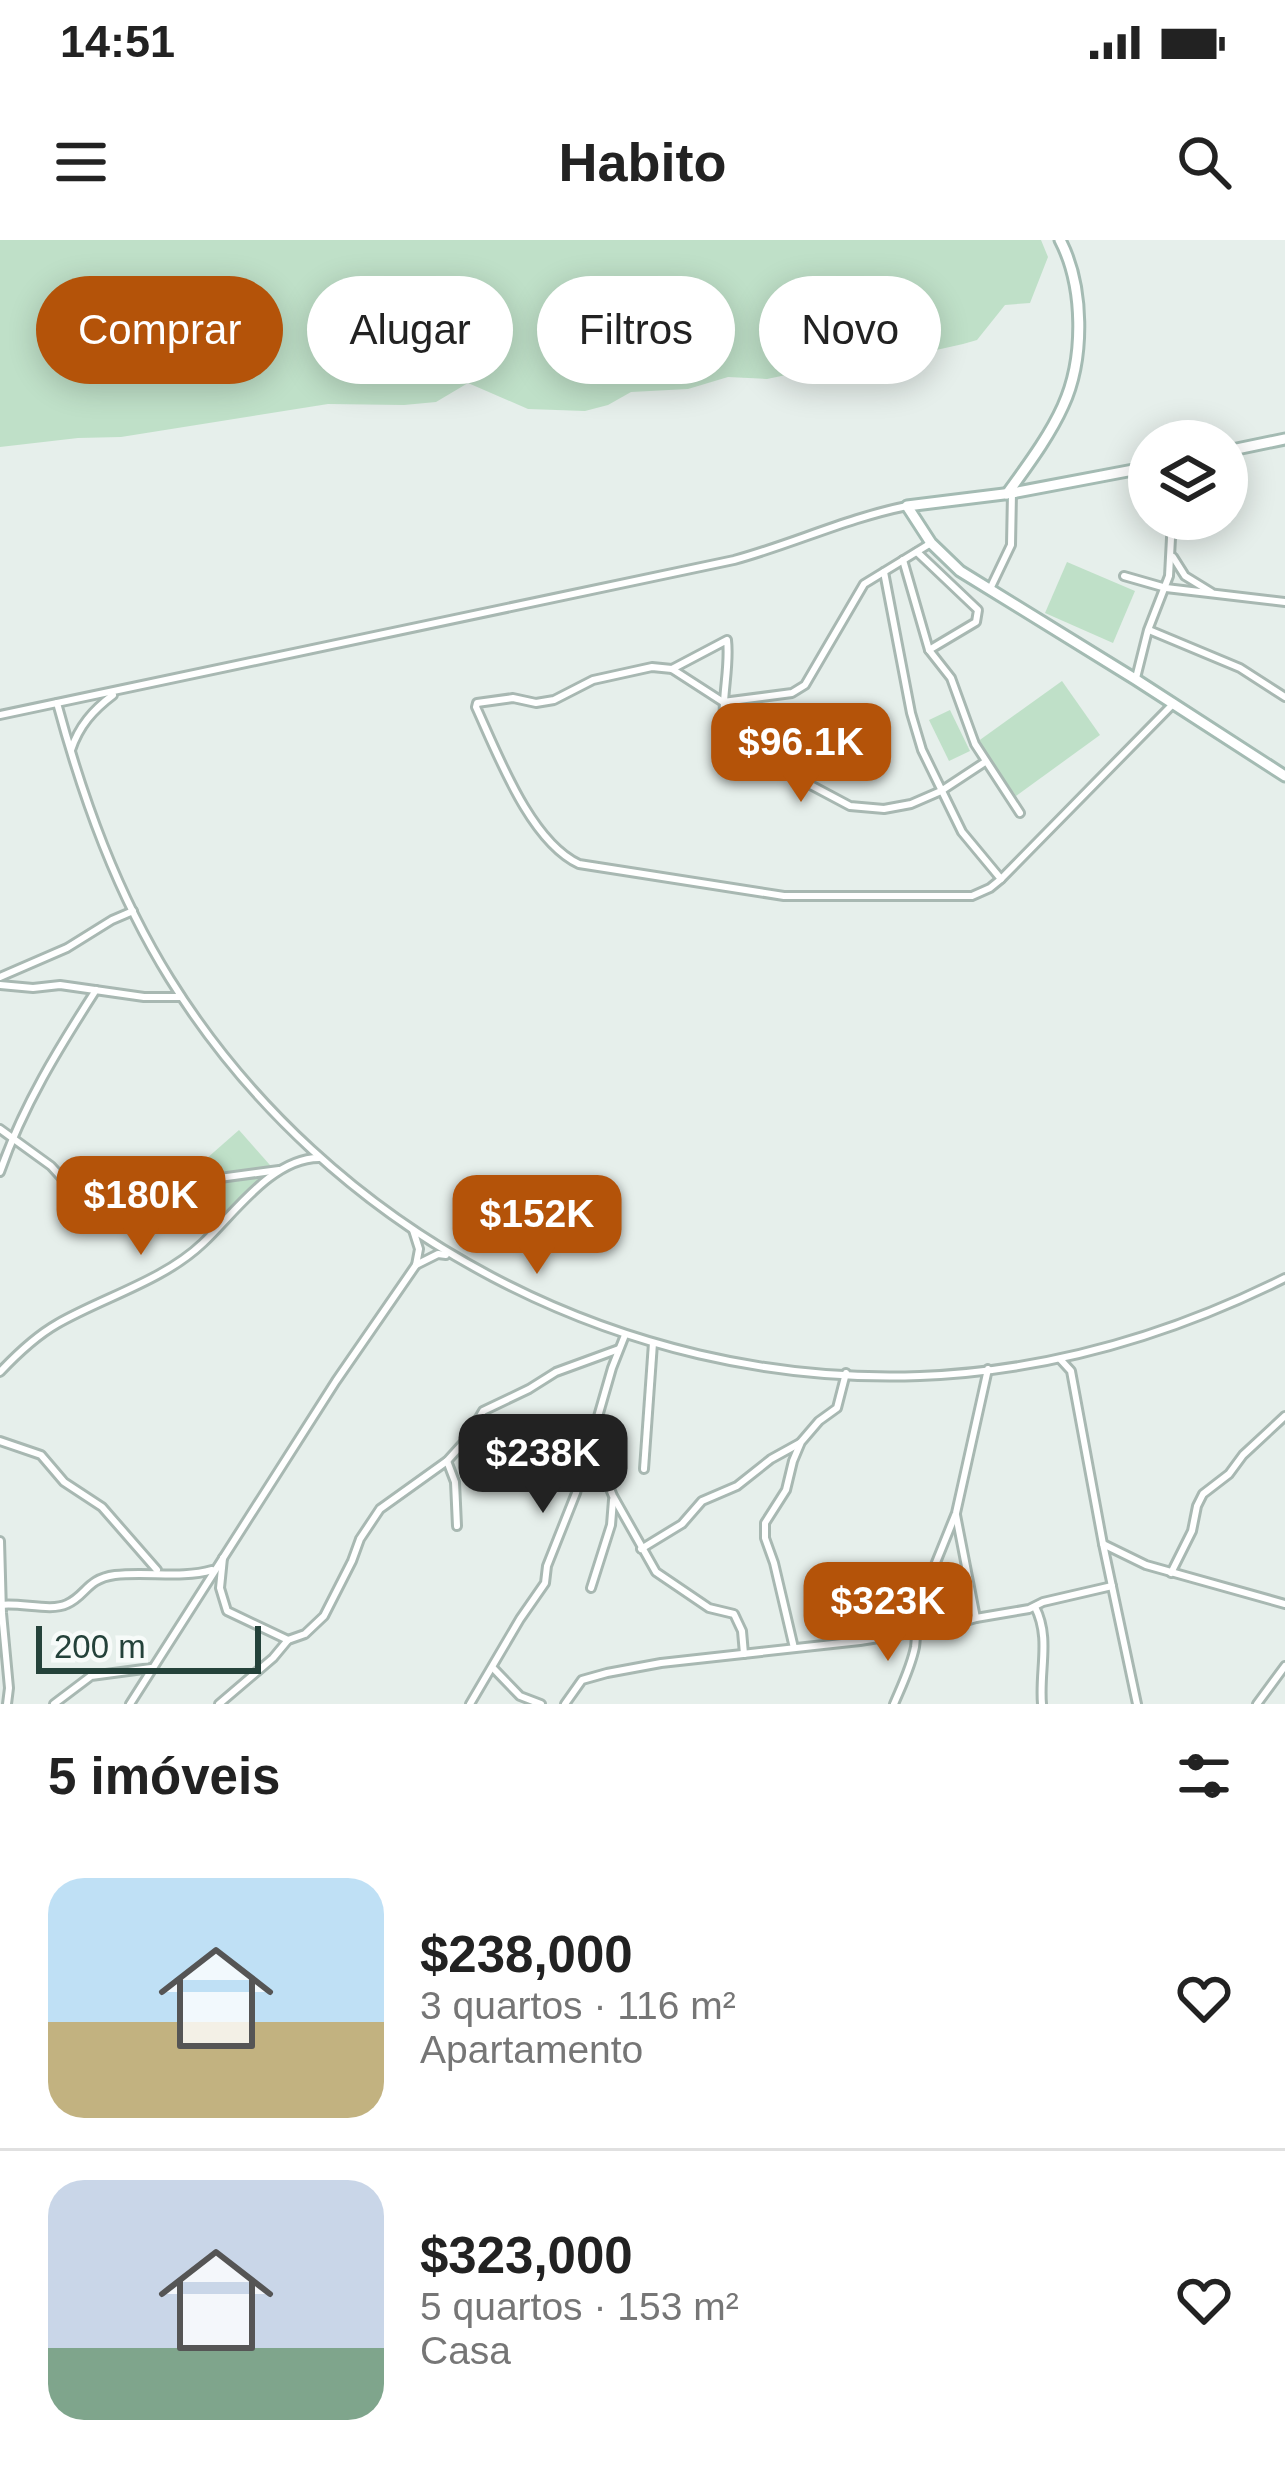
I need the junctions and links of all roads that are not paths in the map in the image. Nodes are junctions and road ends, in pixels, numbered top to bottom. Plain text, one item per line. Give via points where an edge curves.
1 (1060, 240) edge
2 (1285, 439) edge
3 (1248, 447) edge
4 (1128, 471) edge
5 (1009, 493) junction
6 (907, 506) junction
7 (1172, 540) edge
8 (931, 543) junction
9 (917, 551) junction
10 (1172, 554) junction
11 (903, 560) junction
12 (884, 572) junction
13 (1124, 576) dead end
14 (1166, 588) junction
15 (990, 589) junction
16 (1213, 594) junction
17 (1285, 602) edge
18 (1148, 630) junction
19 (929, 650) junction
20 (672, 669) junction
21 (1136, 679) junction
22 (115, 692) junction
23 (1285, 697) edge
24 (723, 702) junction
25 (56, 703) junction
26 (1174, 703) junction
27 (0, 715) edge
28 (70, 752) junction
29 (985, 762) junction
30 (1285, 776) edge
31 (940, 791) junction
32 (1020, 813) dead end
33 (1001, 879) junction
34 (133, 911) junction
35 (0, 981) edge
36 (96, 990) junction
37 (182, 998) junction
38 (0, 1129) edge
39 (12, 1137) junction
40 (302, 1141) junction
41 (319, 1158) junction
42 (296, 1161) junction
43 (282, 1169) junction
44 (0, 1172) edge
45 (413, 1230) junction
46 (449, 1255) junction
47 (416, 1265) junction
48 (1285, 1278) edge
49 (626, 1335) junction
50 (653, 1343) junction
51 (619, 1348) junction
52 (1084, 1353) junction
53 (1058, 1358) junction
54 (988, 1369) junction
55 (1071, 1371) junction
56 (0, 1372) edge
57 (846, 1373) junction
58 (1285, 1416) edge
59 (0, 1441) edge
60 (590, 1442) junction
61 (801, 1442) junction
62 (447, 1461) junction
63 (644, 1469) dead end
64 (613, 1496) junction
65 (956, 1514) junction
66 (457, 1526) dead end
67 (0, 1541) edge
68 (1102, 1544) junction
69 (641, 1549) junction
70 (224, 1555) junction
71 (215, 1568) junction
72 (160, 1573) junction
73 (1171, 1573) junction
74 (1112, 1586) junction
75 (591, 1588) dead end
76 (1285, 1604) edge
77 (1, 1605) edge
78 (1035, 1607) junction
79 (976, 1618) junction
80 (916, 1631) junction
81 (288, 1640) junction
82 (794, 1648) junction
83 (743, 1654) junction
84 (1285, 1666) edge
85 (493, 1667) junction
86 (151, 1668) junction
87 (7, 1704) edge
88 (54, 1704) edge
89 (130, 1704) edge
90 (219, 1704) edge
91 (470, 1704) edge
92 (541, 1704) edge
93 (565, 1704) edge
94 (894, 1704) edge
95 (1042, 1704) edge
96 (1137, 1704) edge
97 (1256, 1704) edge

1 - 5 street via 1077,297 1071,386
2 - 3 street
4 - 5 street
5 - 6 street
5 - 15 street via 1011,545
6 - 8 street
6 - 22 street via 734,560
7 - 10 street
8 - 9 street
8 - 15 street
9 - 11 street
9 - 19 street via 979,615
10 - 14 street
10 - 16 street via 1185,576
11 - 12 street
11 - 19 street
12 - 24 street via 864,584 800,690
12 - 31 street via 911,713
13 - 14 street
14 - 16 street
14 - 18 street
15 - 21 street
16 - 17 street
18 - 21 street
18 - 23 street via 1240,668
19 - 29 street via 951,678
20 - 24 street
20 - 24 street via 727,640
20 - 33 street via 637,668 554,700 477,703 531,816 563,856 784,896 972,896
21 - 26 street
22 - 25 street
22 - 28 street via 77,732
24 - 31 street via 724,732 734,746 850,806 884,809
25 - 27 street
25 - 28 street
26 - 30 street
26 - 33 street
28 - 34 street
29 - 31 street
29 - 32 street
31 - 33 street
34 - 35 street
34 - 37 street
35 - 36 street
36 - 37 street
36 - 39 street
37 - 40 street
38 - 39 street
39 - 43 street via 97,1207 129,1206 168,1179
39 - 44 street
40 - 41 street
40 - 42 street
41 - 42 street
41 - 45 street
42 - 43 street
43 - 56 street via 201,1245 56,1324
45 - 46 street
45 - 47 street
46 - 47 street
46 - 49 street
47 - 70 street
48 - 52 street via 1169,1328
49 - 50 street
49 - 51 street
50 - 57 street via 767,1368
50 - 63 street
51 - 60 street
51 - 62 street via 483,1411
52 - 53 street
52 - 55 street
53 - 54 street
53 - 55 street
54 - 57 street
54 - 65 street
55 - 68 street
57 - 61 street via 837,1408
58 - 73 street via 1203,1494
59 - 72 street via 40,1455 102,1507
60 - 64 street
60 - 85 street via 544,1583
61 - 69 street
61 - 82 street via 764,1532
62 - 66 street
62 - 81 street via 380,1509 324,1616
64 - 69 street
64 - 75 street
65 - 79 street
65 - 80 street
67 - 77 street
68 - 73 street
68 - 74 street
69 - 83 street via 665,1580 734,1613
70 - 71 street
70 - 81 street via 227,1611
71 - 72 street
71 - 86 street
72 - 77 street via 102,1578 69,1604
73 - 76 street
74 - 78 street
74 - 96 street
77 - 87 street
78 - 79 street
78 - 95 street via 1045,1633
79 - 80 street
80 - 82 street
80 - 94 street
81 - 90 street
82 - 83 street
83 - 93 street via 586,1678
84 - 97 street
85 - 91 street
85 - 92 street via 520,1696
86 - 88 street via 91,1676
86 - 89 street

